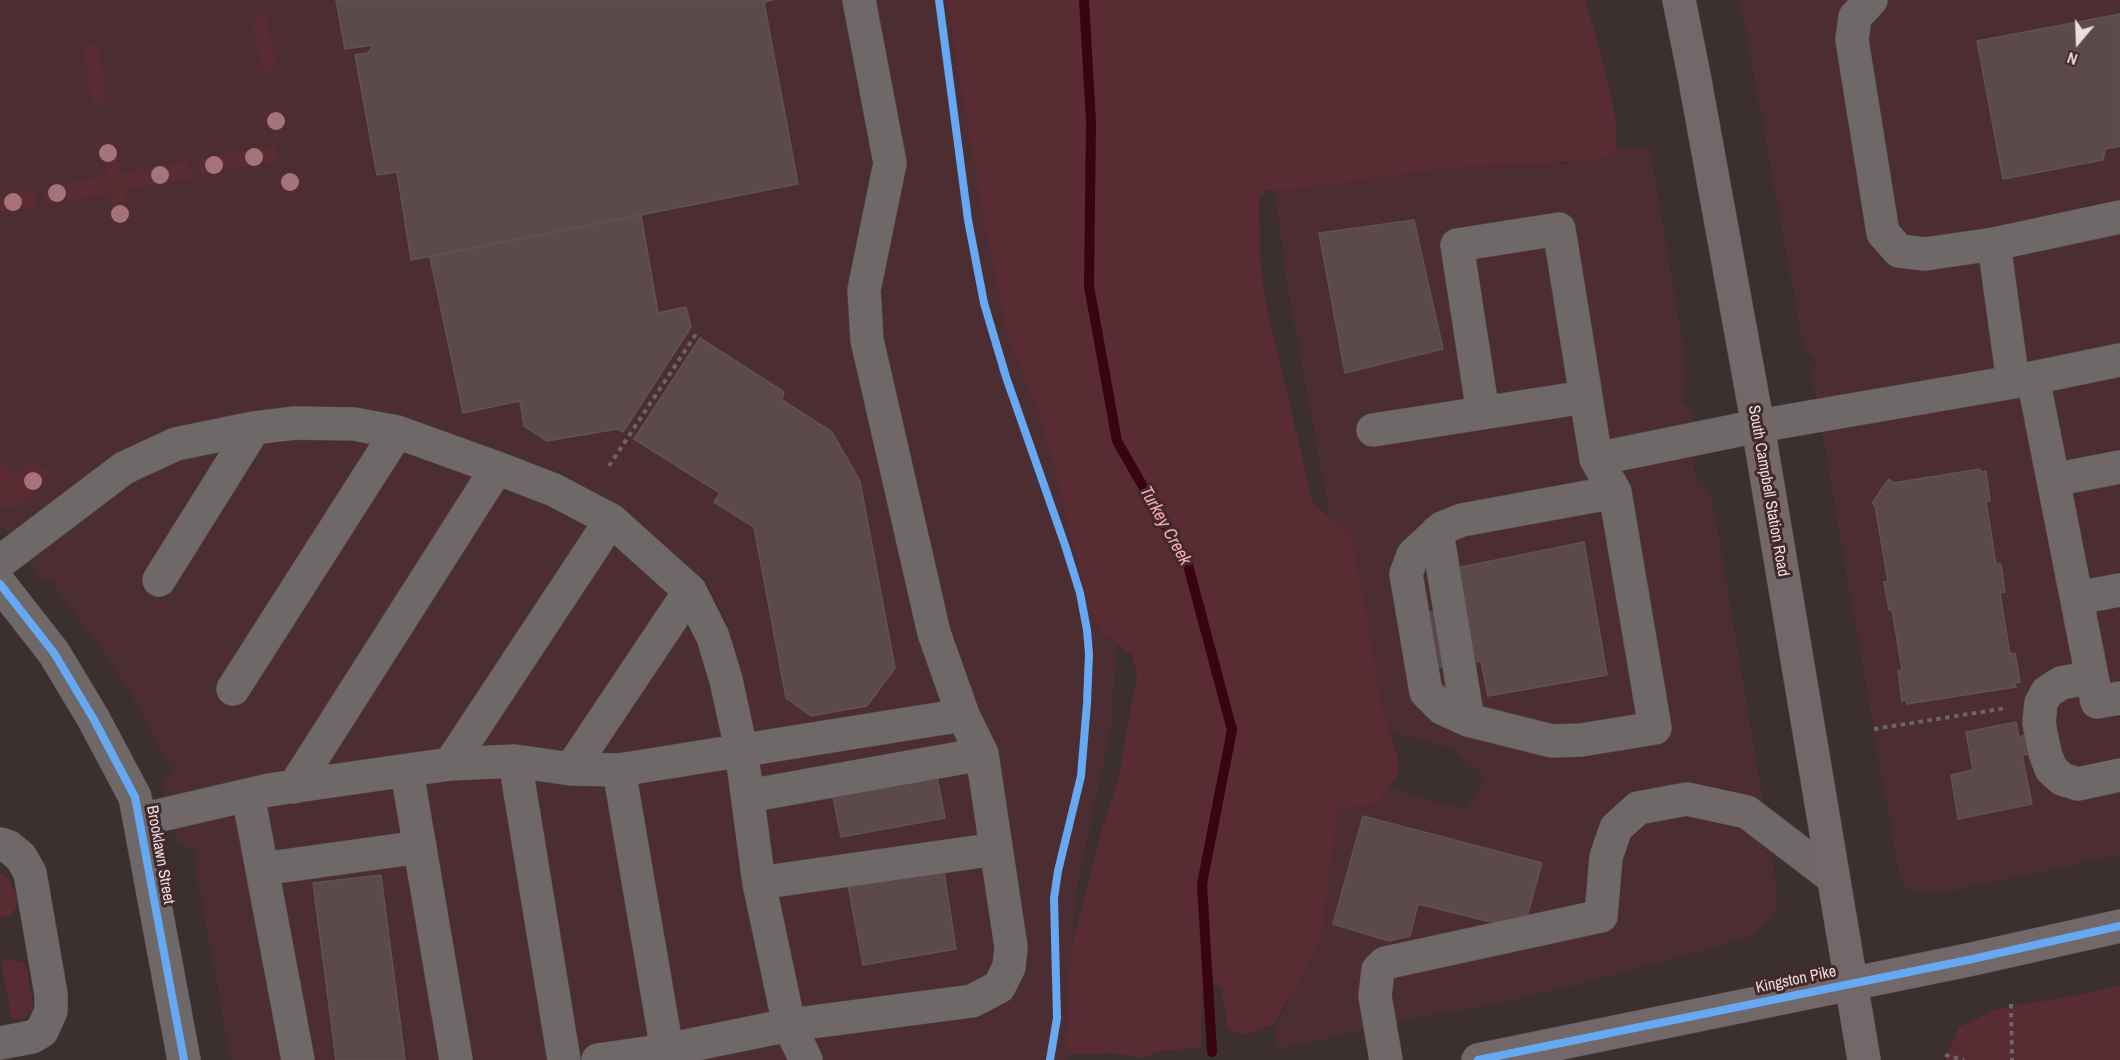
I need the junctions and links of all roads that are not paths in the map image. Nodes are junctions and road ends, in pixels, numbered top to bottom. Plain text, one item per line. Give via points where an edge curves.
1 (859, 0) edge
2 (1679, 0) edge
3 (1871, 0) edge
4 (2120, 217) edge
5 (1994, 244) junction
6 (2120, 360) edge
7 (2023, 380) junction
8 (1585, 397) junction
9 (1483, 413) junction
10 (1758, 426) junction
11 (254, 428) junction
12 (1372, 429) dead end
13 (397, 432) junction
14 (1596, 459) junction
15 (2120, 467) edge
16 (497, 468) junction
17 (2054, 480) junction
18 (1615, 492) junction
19 (611, 520) junction
20 (0, 562) edge
21 (159, 580) dead end
22 (0, 584) edge
23 (2120, 590) edge
24 (690, 591) junction
25 (2077, 598) junction
26 (2092, 677) junction
27 (233, 689) dead end
28 (2120, 698) edge
29 (963, 715) junction
30 (741, 749) junction
31 (982, 754) junction
32 (515, 760) junction
33 (450, 764) junction
34 (571, 769) junction
35 (619, 770) junction
36 (407, 772) junction
37 (2120, 775) edge
38 (294, 787) junction
39 (248, 795) junction
40 (748, 796) junction
41 (140, 820) junction
42 (0, 844) edge
43 (420, 847) junction
44 (996, 849) junction
45 (262, 869) junction
46 (1832, 877) junction
47 (759, 884) junction
48 (2120, 927) edge
49 (1850, 983) junction
50 (789, 1025) junction
51 (0, 1044) edge
52 (668, 1050) junction
53 (1534, 1054) edge
54 (184, 1060) edge
55 (298, 1060) edge
56 (456, 1060) edge
57 (564, 1060) edge
58 (598, 1060) edge
59 (806, 1060) edge
60 (1386, 1060) edge
61 (1478, 1060) edge
62 (1864, 1060) edge

1 - 29 street via 890,164 864,290 867,340 934,633
2 - 10 main road, South Campbell Station Road
3 - 5 street via 1855,17 1852,40 1883,233 1899,251 1925,254
4 - 5 street
5 - 7 street
6 - 7 street
7 - 10 street
7 - 17 street
8 - 9 street
8 - 9 street via 1559,229 1468,243 1457,245
8 - 14 street
9 - 12 street
10 - 14 street
10 - 46 main road, South Campbell Station Road
11 - 13 street via 295,423 354,424
11 - 20 street via 176,444 124,468
11 - 21 street
13 - 16 street
13 - 27 street
14 - 18 street
15 - 17 street
16 - 19 street via 554,490
16 - 38 street
17 - 25 street
18 - 18 street via 1655,728 1552,741 1468,720 1442,708 1426,692 1406,574 1413,555 1437,532 1462,520
19 - 24 street
19 - 33 street
22 - 41 street, Brooklawn Street via 54,653 93,718 135,797
23 - 25 street
24 - 30 street via 712,637
24 - 34 street
25 - 26 street
26 - 28 street via 2097,702
26 - 37 street via 2061,683 2047,692 2041,703 2039,723 2045,753 2051,769 2062,779 2078,784
29 - 30 street
29 - 31 street
30 - 35 street
30 - 40 street
31 - 40 street
31 - 44 street
32 - 33 street
32 - 34 street
32 - 57 street
33 - 36 street
34 - 35 street
35 - 52 street
36 - 38 street
36 - 43 street
38 - 39 street
39 - 41 street
39 - 45 street
40 - 47 street
41 - 54 street, Brooklawn Street
42 - 51 street via 21,857 30,873 51,994 51,1011 42,1032
43 - 45 street
43 - 56 street
44 - 47 street
44 - 50 street via 1011,947 1009,967 999,987 972,1001
45 - 55 street
46 - 49 main road, South Campbell Station Road
46 - 60 street via 1747,812 1687,799 1638,808 1616,828 1606,857 1601,916 1385,963 1378,970 1375,996
47 - 50 street
48 - 49 main road, Kingston Pike
49 - 53 main road, Kingston Pike
49 - 62 main road, South Campbell Station Road
50 - 52 street
50 - 59 street
52 - 58 street
53 - 61 main road, Kingston Pike

